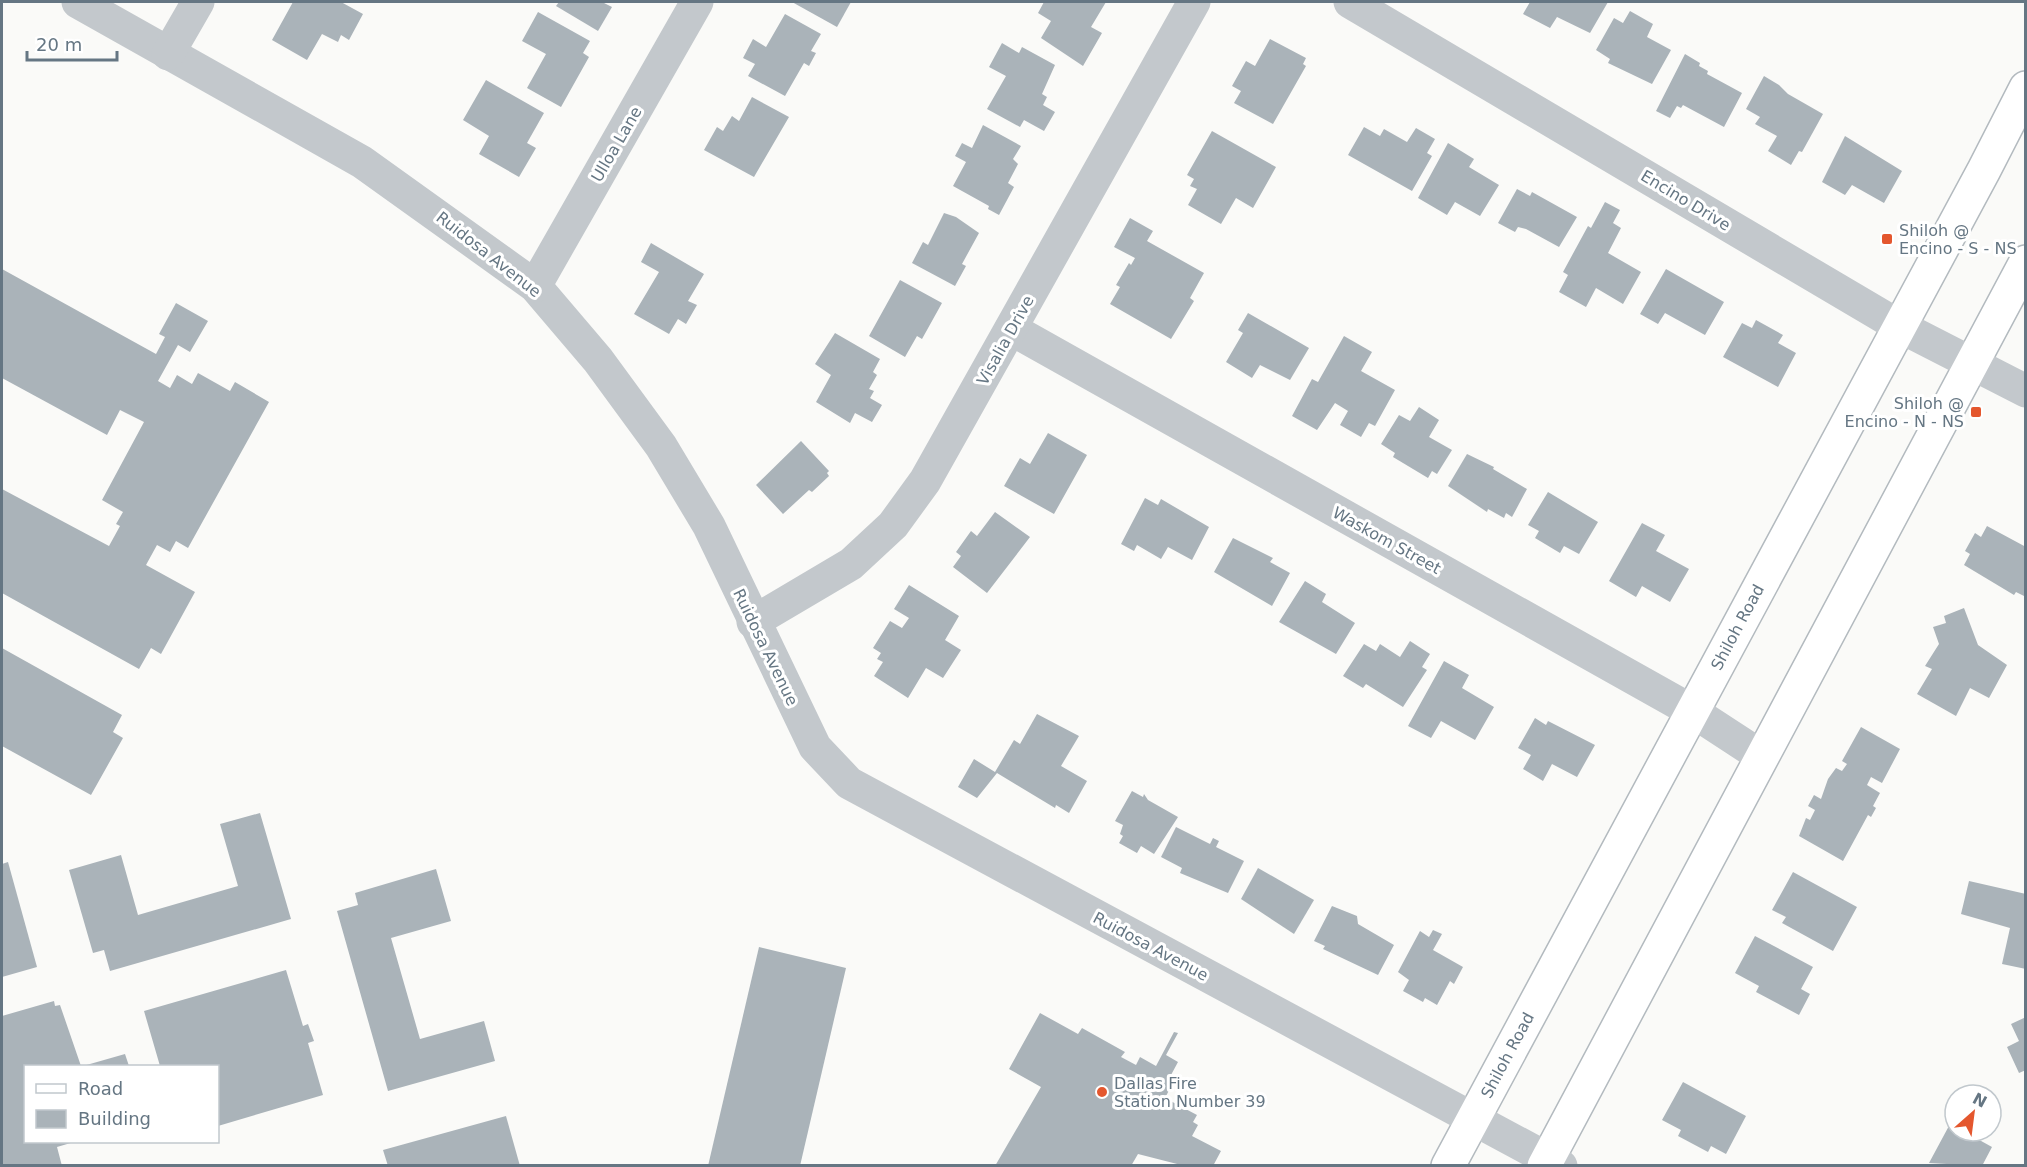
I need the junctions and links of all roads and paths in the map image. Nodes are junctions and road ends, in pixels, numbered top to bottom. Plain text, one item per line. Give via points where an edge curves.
1 (78, 2) edge
2 (198, 2) edge
3 (697, 2) edge
4 (1194, 2) edge
5 (1350, 2) edge
6 (168, 54) junction
7 (2025, 88) edge
8 (2025, 262) edge
9 (535, 286) junction
10 (1899, 326) junction
11 (1011, 329) junction
12 (1970, 362) junction
13 (2025, 391) edge
14 (753, 622) junction
15 (1692, 711) junction
16 (1761, 756) junction
17 (1473, 1118) junction
18 (1551, 1163) edge
19 (1448, 1166) edge

1 - 6 street, Ruidosa Avenue
2 - 6 street
3 - 9 street, Ulloa Lane
4 - 11 street, Visalia Drive
5 - 10 street, Encino Drive
6 - 9 street, Ruidosa Avenue via 362,162
7 - 10 main road, Shiloh Road
8 - 12 main road
9 - 14 street, Ruidosa Avenue via 598,360 661,446 709,526
10 - 12 street, Encino Drive
10 - 15 main road, Shiloh Road
11 - 14 street, Visalia Drive via 925,481 893,525 851,564
11 - 15 street, Waskom Street
12 - 13 street, Encino Drive
12 - 16 main road
14 - 17 street, Ruidosa Avenue via 815,747 849,783
15 - 16 street, Waskom Street
15 - 17 main road, Shiloh Road
16 - 18 main road
17 - 18 street, Ruidosa Avenue
17 - 19 main road, Shiloh Road

